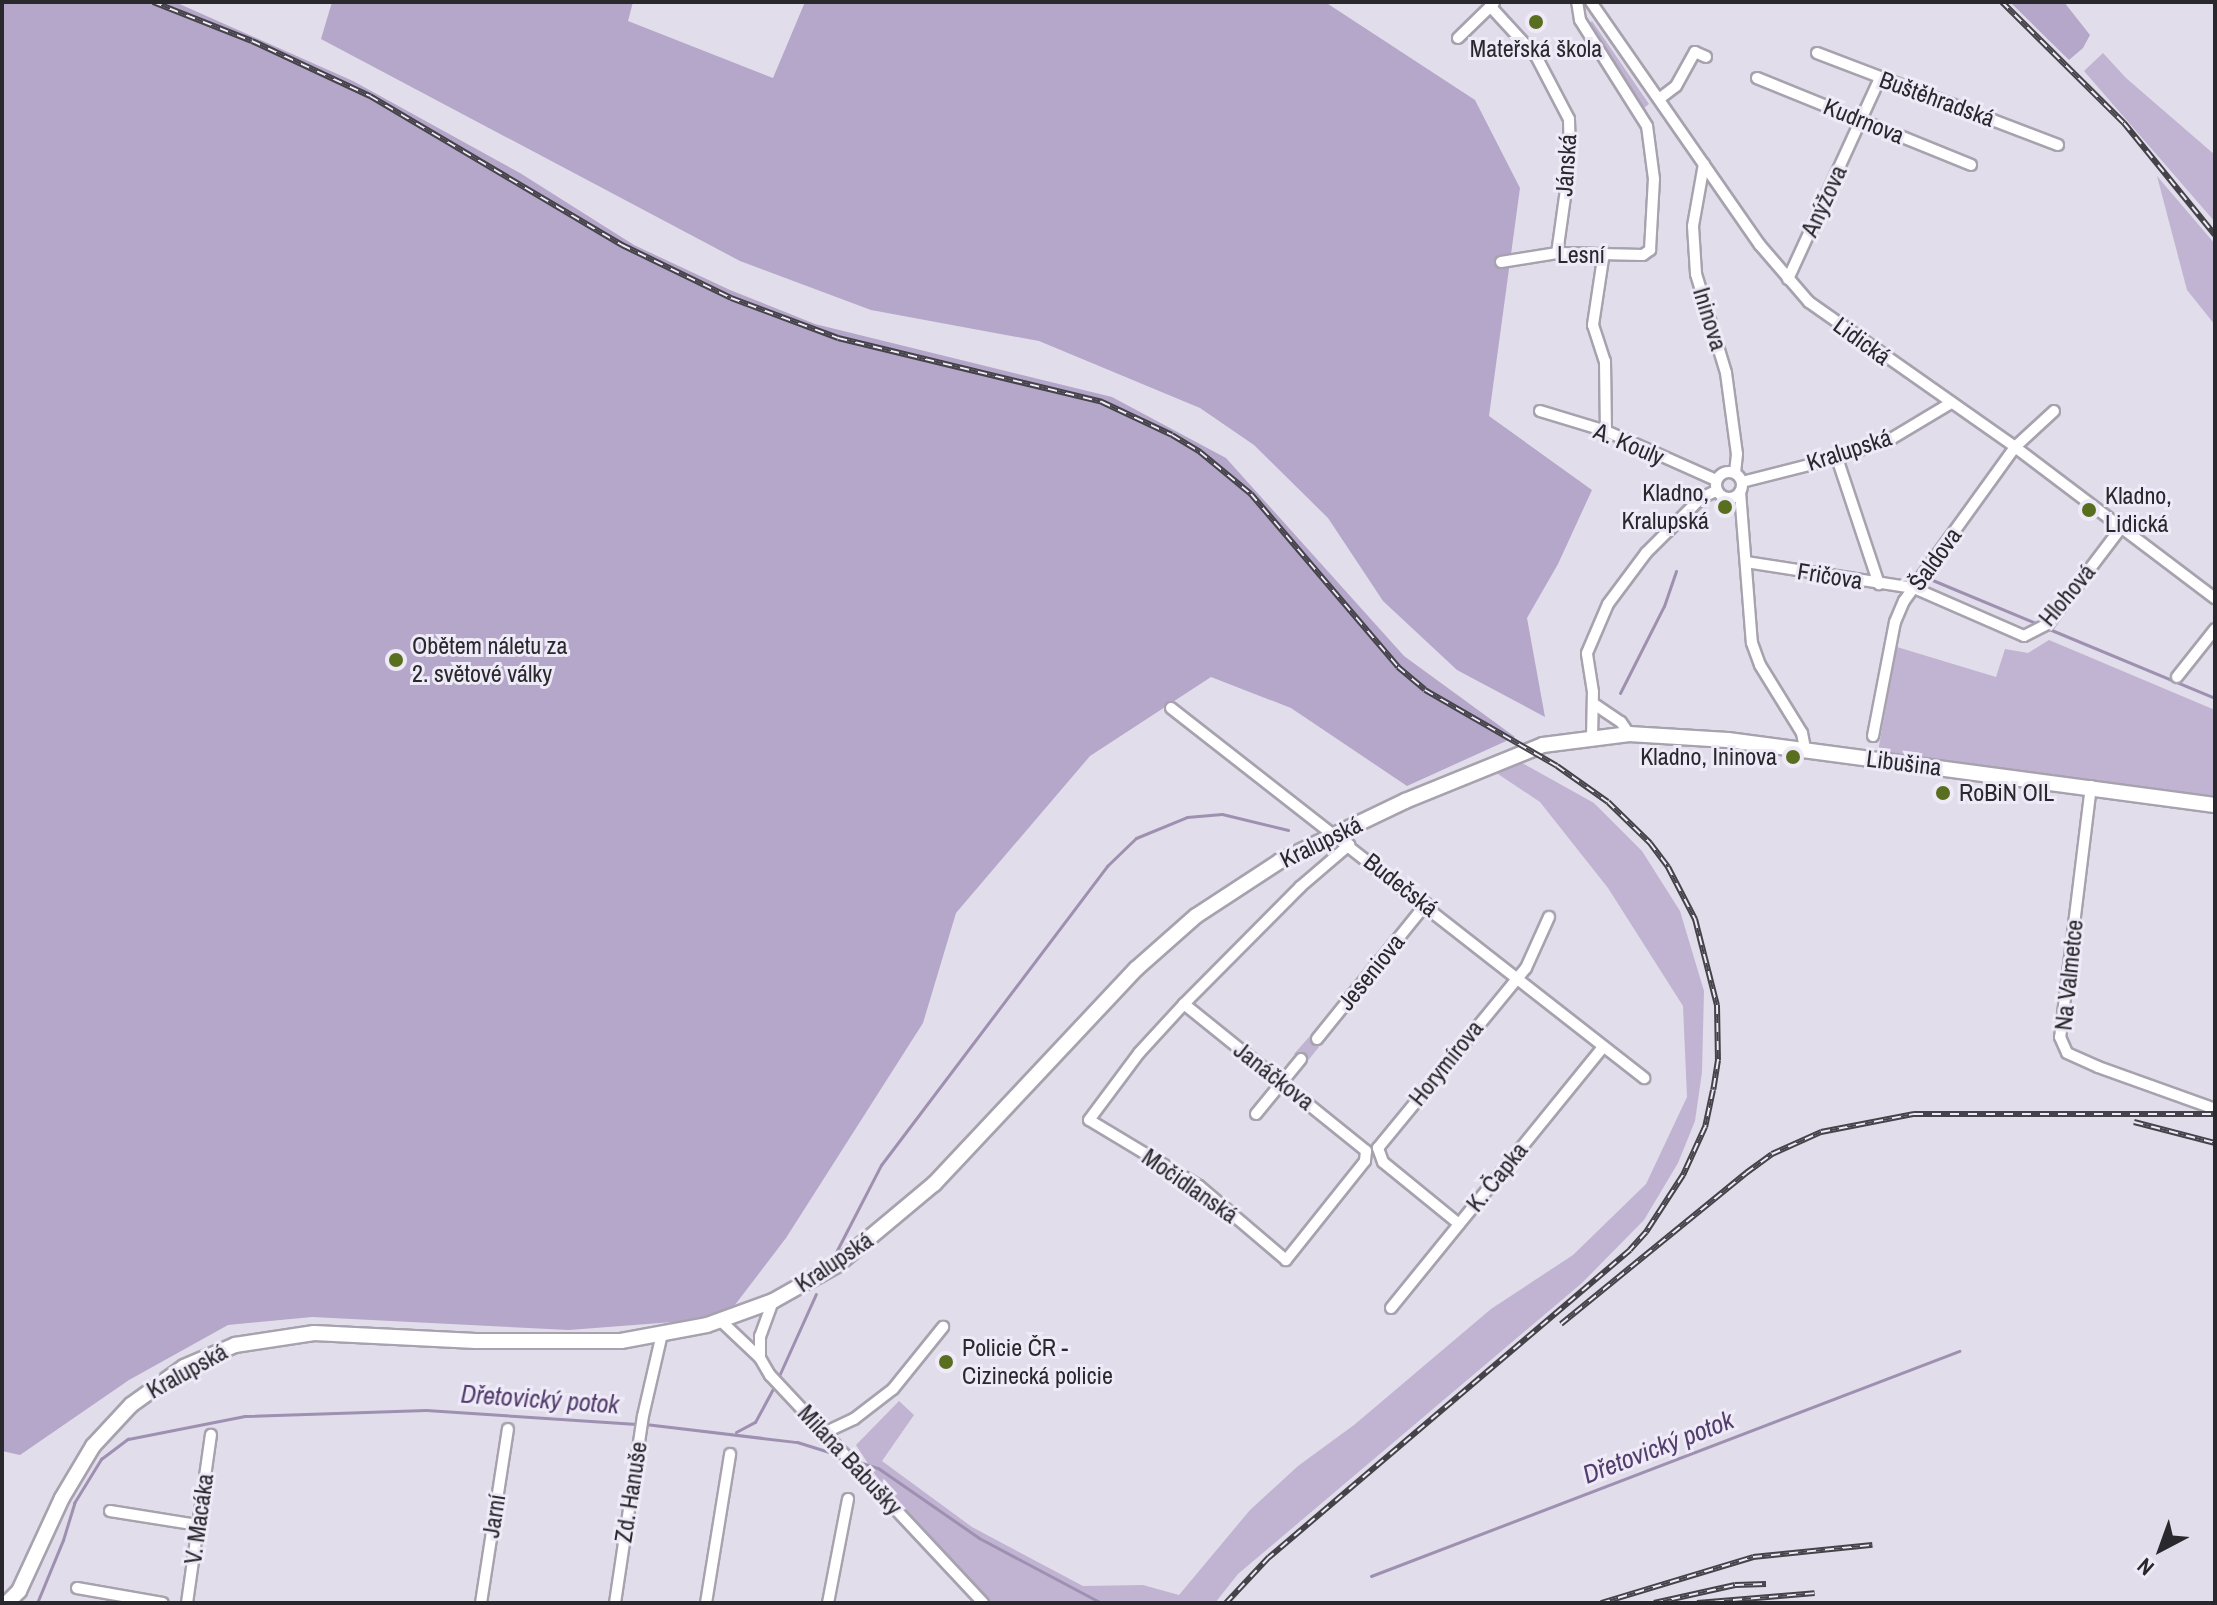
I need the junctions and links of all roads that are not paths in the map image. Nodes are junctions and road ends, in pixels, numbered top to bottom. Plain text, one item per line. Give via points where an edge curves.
1 (1577, 2) edge
2 (1591, 2) edge
3 (1492, 4) edge
4 (1458, 38) dead end
5 (1817, 53) dead end
6 (1706, 57) dead end
7 (1757, 78) dead end
8 (1880, 78) junction
9 (1659, 99) junction
10 (1862, 121) junction
11 (2058, 145) dead end
12 (1704, 164) junction
13 (1971, 165) dead end
14 (1604, 252) junction
15 (1557, 253) junction
16 (1501, 262) dead end
17 (1788, 279) junction
18 (1951, 403) junction
19 (1540, 411) dead end
20 (2054, 411) dead end
21 (1606, 431) junction
22 (2015, 447) junction
23 (1837, 458) junction
24 (1739, 482) junction
25 (1716, 486) junction
26 (2121, 528) junction
27 (1746, 562) junction
28 (1879, 584) junction
29 (1914, 588) junction
30 (2215, 598) edge
31 (2215, 629) edge
32 (2177, 677) dead end
33 (1594, 704) junction
34 (1171, 708) dead end
35 (1629, 734) junction
36 (1873, 736) dead end
37 (1592, 738) junction
38 (1805, 749) junction
39 (2091, 786) junction
40 (2215, 805) edge
41 (1335, 835) junction
42 (1349, 845) junction
43 (1426, 904) junction
44 (1549, 917) dead end
45 (1517, 975) junction
46 (1184, 1004) junction
47 (1317, 1039) dead end
48 (1603, 1047) junction
49 (1301, 1059) dead end
50 (1644, 1078) dead end
51 (1282, 1082) junction
52 (2215, 1109) edge
53 (1256, 1114) dead end
54 (1089, 1120) joint
55 (1459, 1224) junction
56 (1286, 1260) joint
57 (773, 1301) junction
58 (1391, 1308) dead end
59 (721, 1321) junction
60 (943, 1327) dead end
61 (662, 1334) junction
62 (760, 1358) junction
63 (508, 1429) dead end
64 (826, 1432) junction
65 (211, 1435) dead end
66 (730, 1454) dead end
67 (848, 1499) dead end
68 (110, 1511) dead end
69 (197, 1525) junction
70 (77, 1588) dead end
71 (104, 1599) edge
72 (7, 1603) edge
73 (163, 1603) edge
74 (187, 1603) edge
75 (481, 1603) edge
76 (615, 1603) edge
77 (706, 1603) edge
78 (828, 1603) edge
79 (983, 1603) edge

1 - 14 street, Lesní via 1580,20 1647,126 1654,169 1650,250 1643,255
2 - 9 street, Lidická
3 - 4 street
3 - 15 street, Jánská via 1536,56 1569,119 1570,161
5 - 8 street, Buštěhradská
6 - 9 street via 1695,52 1676,86
7 - 10 street, Kudrnova
8 - 10 street, Anýžova
8 - 11 street, Buštěhradská
9 - 12 street, Lidická
10 - 13 street, Kudrnova
10 - 17 street, Anýžova
12 - 17 street, Lidická
12 - 24 street, Ininova via 1693,226 1696,274 1726,373
14 - 15 street, Lesní
14 - 21 street via 1593,325 1605,361
15 - 16 street, Lesní
17 - 18 street, Lidická via 1836,323
18 - 22 street, Lidická
18 - 23 street, Kralupská via 1891,439
19 - 21 street, A. Kouly
20 - 22 street, Šaldova
21 - 25 street, A. Kouly
22 - 26 street, Lidická
22 - 29 street, Šaldova
23 - 24 street, Kralupská
23 - 28 street
24 - 25 street via 1725,472
24 - 25 street via 1728,499
24 - 27 street, Ininova
25 - 33 street via 1646,553 1608,604 1587,653
26 - 29 street, Hlohová via 2048,624 2024,636
26 - 30 street, Lidická
27 - 28 street, Fričova
27 - 38 street, Ininova via 1752,643 1802,733
28 - 29 street, Fričova
29 - 36 street, Šaldova via 1895,622
31 - 32 street
33 - 35 street
33 - 37 street
34 - 41 street, Budečská
35 - 37 main road, Libušina
35 - 38 main road, Libušina
37 - 41 main road, Kralupská via 1543,745
38 - 39 main road, Libušina
39 - 40 main road, Libušina
39 - 52 street, Na Valmetce via 2060,1037 2067,1053
41 - 42 street, Budečská
41 - 57 main road, Kralupská via 1267,869 1196,916 1127,979 934,1184 837,1265
42 - 43 street, Budečská
42 - 46 street, Kralupská
43 - 45 street, Budečská
43 - 47 street, Jeseniova
44 - 45 street via 1526,968
45 - 48 street, Budečská
45 - 55 street, Horymírova via 1377,1151 1383,1162
46 - 51 street, Janáčkova
46 - 54 street, Kralupská
48 - 50 street, Budečská
48 - 55 street, K. Čapka
49 - 51 street
51 - 53 street
51 - 56 street, Janáčkova via 1364,1147 1365,1161
54 - 56 street, Močidlanská via 1199,1186
55 - 58 street, K. Čapka
57 - 59 main road, Kralupská
57 - 62 street via 760,1336
59 - 61 main road, Kralupská
59 - 62 street, Milana Babušky
60 - 64 street via 893,1389 854,1419
61 - 72 main road, Kralupská via 621,1341 548,1342 314,1333 262,1339 209,1354 156,1384 111,1424 77,1471 19,1591
61 - 76 street, Zd. Hanuše via 643,1416
62 - 64 street, Milana Babušky
63 - 75 street, Jarní
64 - 79 street, Milana Babušky
65 - 69 street, V. Macáka
66 - 77 street
67 - 78 street
68 - 69 street
69 - 74 street, V. Macáka
70 - 71 street
71 - 73 street

